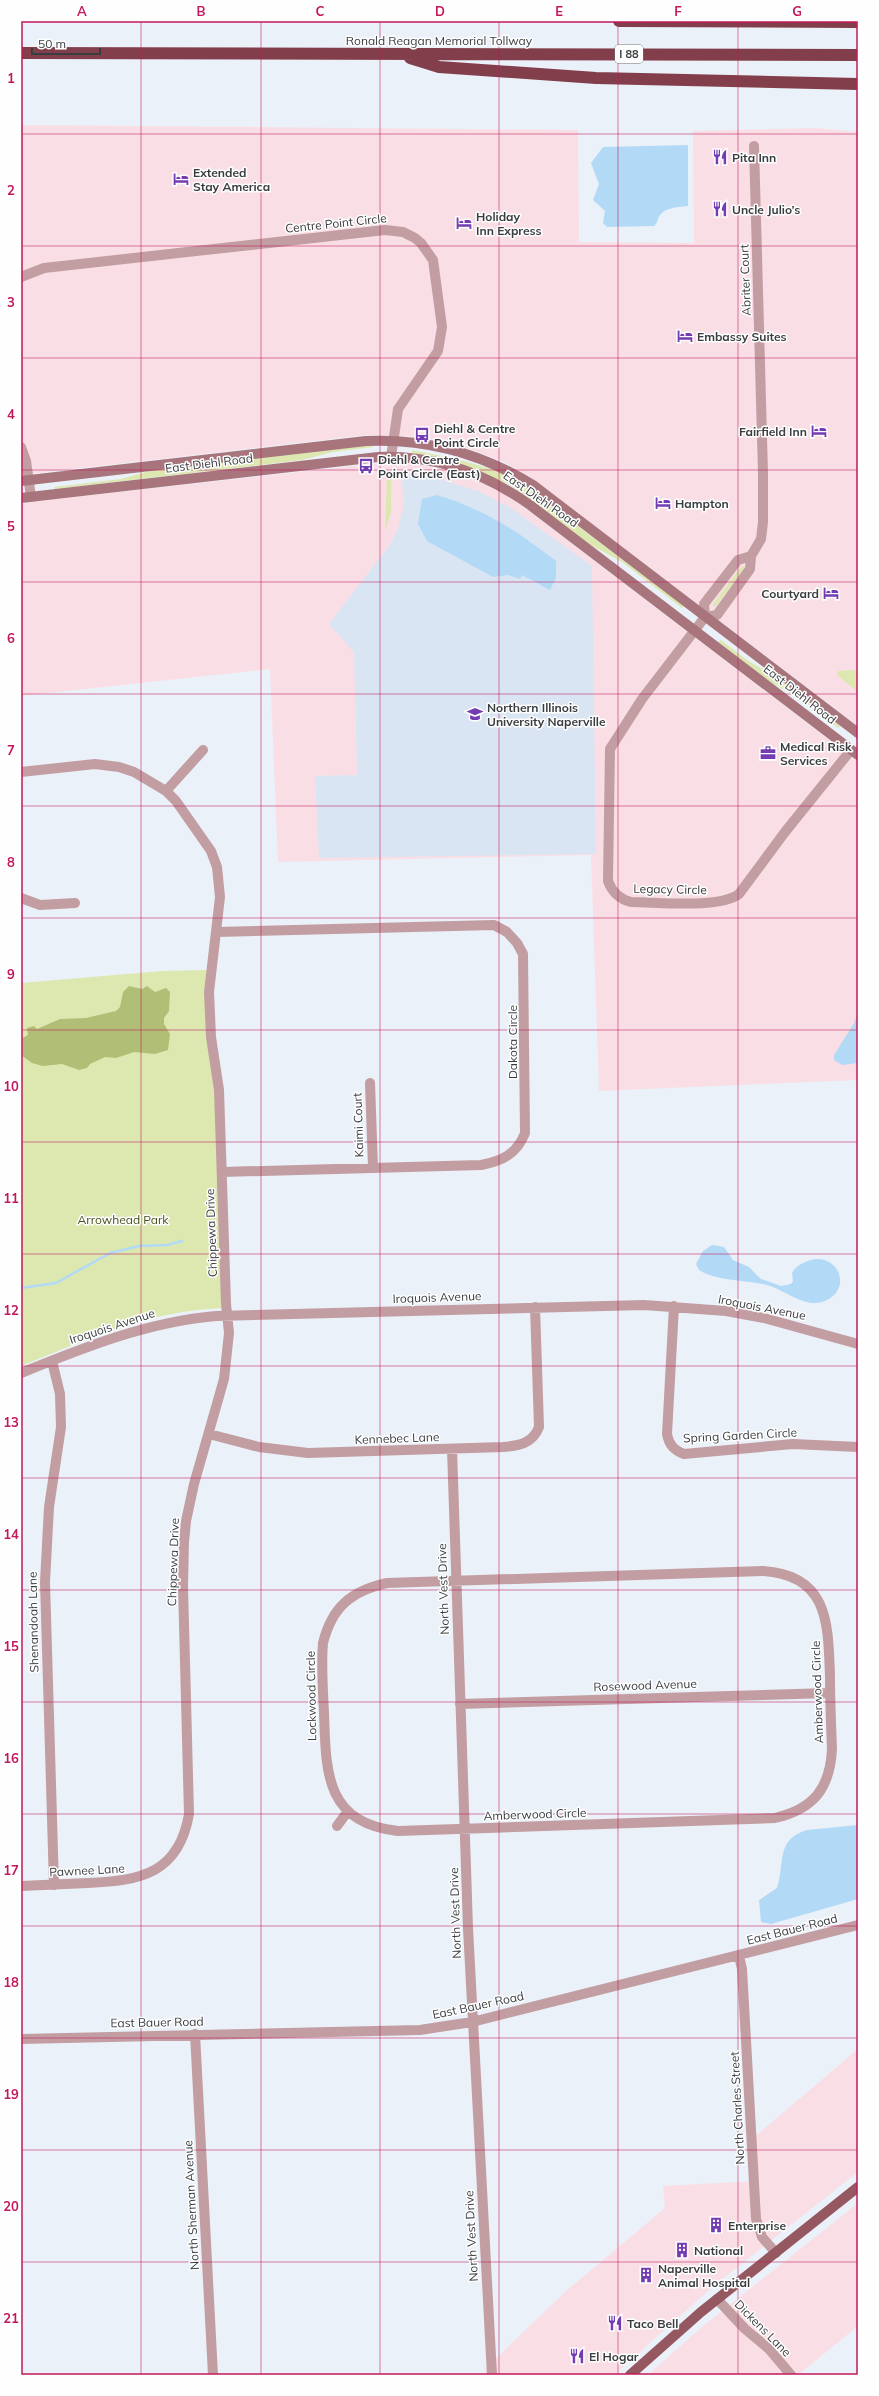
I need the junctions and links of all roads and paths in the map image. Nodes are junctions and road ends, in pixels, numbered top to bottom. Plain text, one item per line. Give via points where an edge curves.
1 (619, 21) edge
2 (858, 22) edge
3 (21, 53) edge
4 (399, 55) junction
5 (858, 55) edge
6 (858, 84) edge
7 (754, 146) dead end
8 (21, 277) edge
9 (393, 440) junction
10 (21, 446) edge
11 (391, 456) junction
12 (25, 481) edge
13 (26, 497) edge
14 (751, 556) junction
15 (705, 617) junction
16 (695, 630) junction
17 (858, 733) edge
18 (203, 750) dead end
19 (855, 753) edge
20 (21, 772) edge
21 (166, 791) junction
22 (21, 898) edge
23 (75, 903) dead end
24 (217, 932) junction
25 (370, 1083) dead end
26 (373, 1167) junction
27 (222, 1172) junction
28 (674, 1306) junction
29 (535, 1307) junction
30 (228, 1316) junction
31 (858, 1344) edge
32 (52, 1361) junction
33 (21, 1373) edge
34 (209, 1434) junction
35 (858, 1447) edge
36 (452, 1449) junction
37 (456, 1581) junction
38 (830, 1693) junction
39 (460, 1704) junction
40 (348, 1811) junction
41 (337, 1826) dead end
42 (464, 1829) junction
43 (184, 1837) joint
44 (54, 1885) junction
45 (21, 1886) edge
46 (858, 1925) edge
47 (739, 1956) junction
48 (472, 2022) junction
49 (195, 2034) junction
50 (21, 2039) edge
51 (858, 2187) edge
52 (776, 2252) junction
53 (717, 2299) junction
54 (213, 2375) edge
55 (492, 2375) edge
56 (630, 2375) edge
57 (791, 2375) edge

1 - 2 highway
3 - 4 highway, Ronald Reagan Memorial Tollway / I 88
4 - 5 highway, Ronald Reagan Memorial Tollway / I 88
4 - 6 highway via 439,67 596,78
7 - 14 street, Abriter Court via 763,522 761,539
8 - 9 street, Centre Point Circle via 44,268 385,230 408,234 421,243 433,260 442,337 436,356 398,409
9 - 11 street, Centre Point Circle
9 - 12 street, East Diehl Road
9 - 15 street, East Diehl Road via 459,450 489,461 520,477 566,509
10 - 12 street via 26,461
11 - 13 street, East Diehl Road
11 - 16 street, East Diehl Road via 434,462 477,474 497,484 530,505
12 - 13 street
14 - 15 street, Abriter Court via 750,569 717,615
14 - 15 street, Abriter Court via 738,560 704,604
15 - 16 street, Abriter Court
15 - 17 street, East Diehl Road
16 - 19 street, East Diehl Road
16 - 19 street, Legacy Circle via 642,699 610,749 608,881 617,896 631,902 718,902 734,898 785,832
18 - 21 street
20 - 21 street, Chippewa Drive via 109,765 134,772
21 - 24 street, Chippewa Drive via 202,837 215,862 220,897
22 - 23 street via 40,905
24 - 26 street, Dakota Circle via 494,925 507,932 520,947 524,963 525,1133 521,1142 508,1157 481,1165
24 - 27 street, Chippewa Drive via 209,976 209,992 211,1037 219,1090
25 - 26 street, Kaimi Court
26 - 27 street, Dakota Circle
27 - 30 street, Chippewa Drive
28 - 29 street, Iroquois Avenue via 644,1304
28 - 31 street, Iroquois Avenue via 764,1318
28 - 35 street, Spring Garden Circle via 667,1434 670,1445 676,1450 684,1454 793,1444
29 - 30 street, Iroquois Avenue
29 - 36 street, Kennebec Lane via 539,1427 532,1439 517,1446
30 - 32 street, Iroquois Avenue via 191,1318 141,1328
30 - 34 street, Chippewa Drive via 229,1333 224,1379
32 - 33 street, Iroquois Avenue
32 - 44 street, Shenandoah Lane via 62,1412 45,1556
34 - 36 street, Kennebec Lane via 258,1447 308,1453
34 - 43 street, Chippewa Drive via 194,1484 184,1542 189,1814
36 - 37 street, North Vest Drive
37 - 38 street, Amberwood Circle via 763,1571 791,1577 813,1592 825,1614
37 - 39 street, North Vest Drive
37 - 40 street, Lockwood Circle via 387,1583 368,1588 352,1596 337,1610 329,1623 322,1650 325,1756 331,1786
38 - 39 street, Rosewood Avenue
38 - 42 street, Amberwood Circle via 832,1749 828,1777 812,1801 788,1815 774,1818
39 - 42 street, North Vest Drive
40 - 41 street
40 - 42 street, Lockwood Circle via 364,1823 382,1829
42 - 48 street, North Vest Drive
43 - 44 street, Pawnee Lane via 172,1856 156,1871 143,1877 115,1882
44 - 45 street, Pawnee Lane
46 - 47 street, East Bauer Road
47 - 48 street, East Bauer Road
47 - 52 street, North Charles Street via 742,1969 756,2219 762,2237
48 - 49 street, East Bauer Road via 420,2030
48 - 55 street, North Vest Drive
49 - 50 street, East Bauer Road
49 - 54 street, North Sherman Avenue
51 - 52 main road
52 - 53 main road
53 - 56 main road
53 - 57 street, Dickens Lane via 745,2330 769,2349

